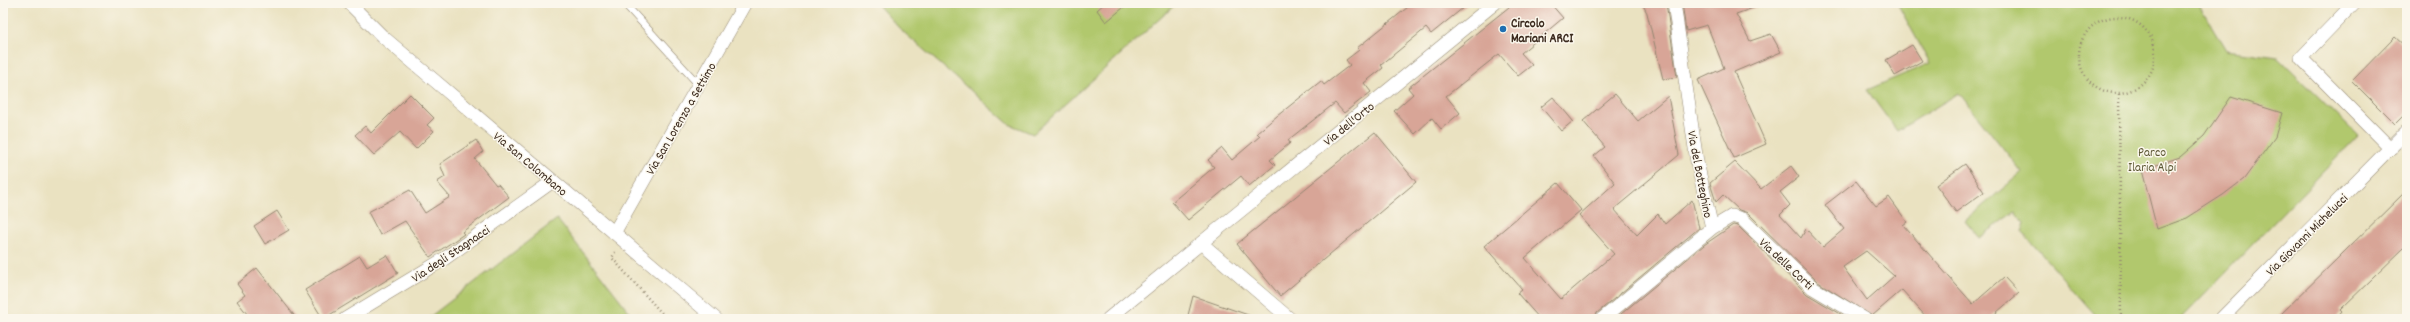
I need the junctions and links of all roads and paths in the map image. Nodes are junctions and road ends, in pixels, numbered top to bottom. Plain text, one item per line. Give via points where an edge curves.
1 (349, 3) edge
2 (624, 3) edge
3 (745, 3) edge
4 (1674, 3) edge
5 (2354, 3) edge
6 (1490, 5) edge
7 (698, 85) junction
8 (2119, 93) junction
9 (2407, 131) edge
10 (2391, 149) junction
11 (553, 181) junction
12 (1712, 228) junction
13 (618, 236) junction
14 (1201, 243) junction
15 (345, 319) edge
16 (667, 319) edge
17 (716, 319) edge
18 (1108, 319) edge
19 (1290, 319) edge
20 (1602, 319) edge
21 (1865, 319) edge
22 (2120, 319) edge
23 (2221, 319) edge

1 - 11 street, Via San Colombano via 382,36
2 - 7 lane
3 - 7 street, Via San Lorenzo a Settimo
4 - 12 street, Via del Botteghino via 1697,162
5 - 10 street via 2300,58
6 - 14 street, Via dell'Orto
7 - 13 street, Via San Lorenzo a Settimo
8 - 8 path via 2132,90 2145,80 2155,60 2154,47 2149,36 2137,23 2120,17 2106,18 2090,28 2080,44 2078,57 2088,81 2099,89
8 - 22 path
9 - 10 street, Via Giovanni Michelucci
10 - 23 street, Via Giovanni Michelucci
11 - 13 street, Via San Colombano
11 - 15 street, Via degli Stagnacci via 444,259
12 - 20 street, Via del Botteghino
12 - 21 street, Via delle Corti via 1732,216 1742,219 1813,288
13 - 16 path via 612,258
13 - 17 street, Via San Colombano
14 - 18 street
14 - 19 street

